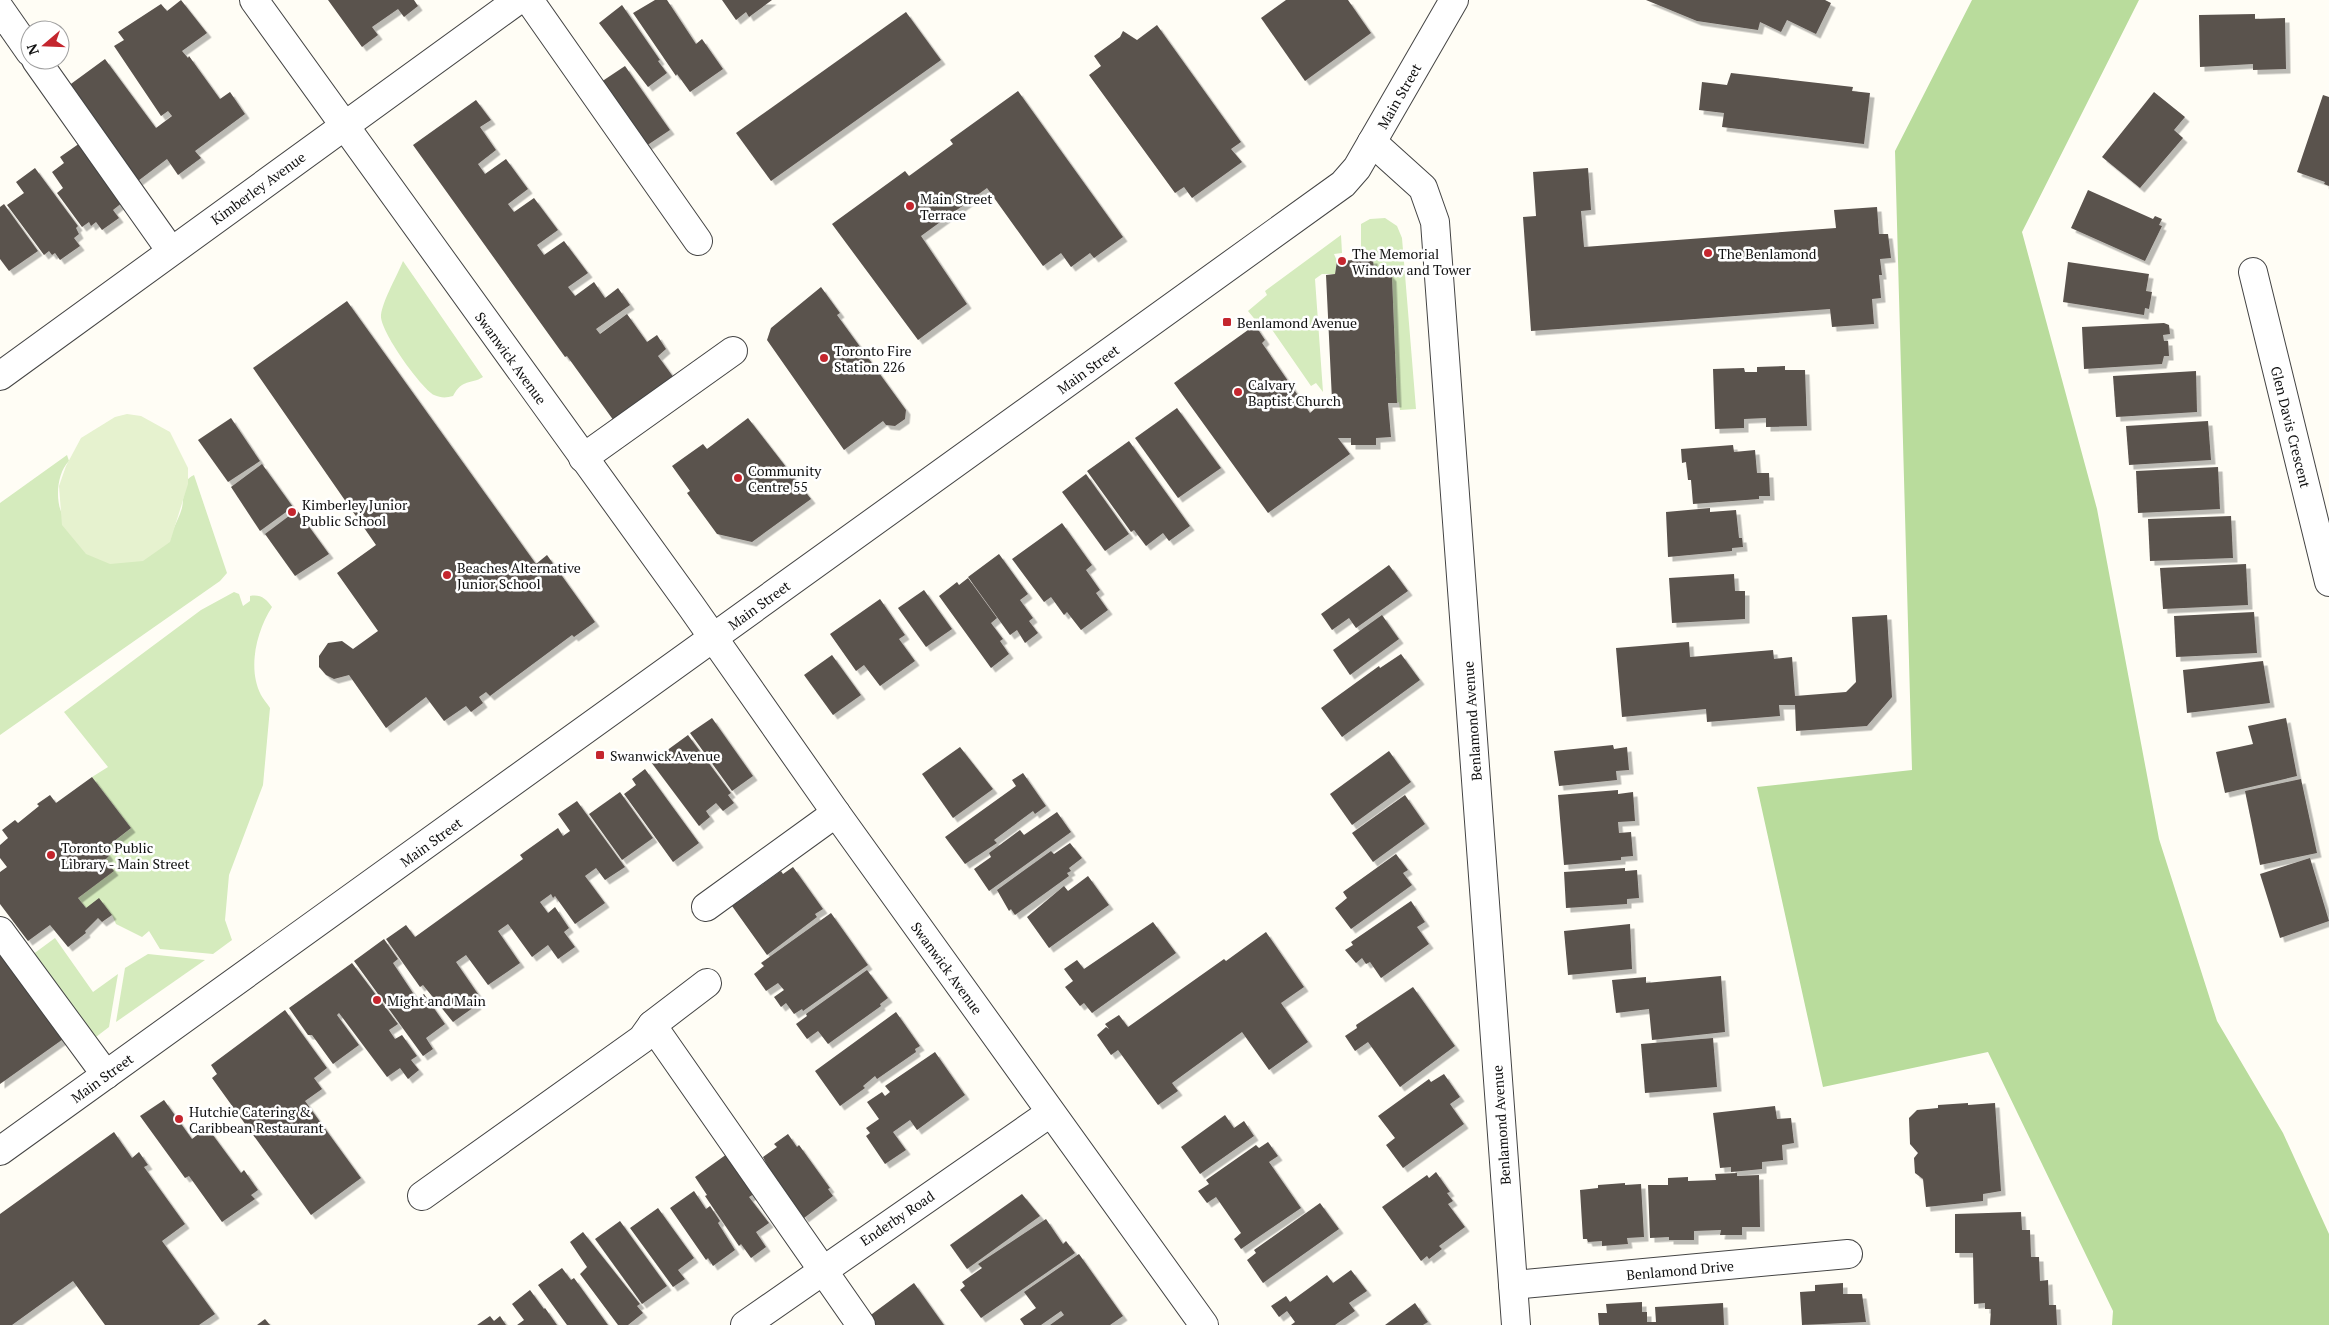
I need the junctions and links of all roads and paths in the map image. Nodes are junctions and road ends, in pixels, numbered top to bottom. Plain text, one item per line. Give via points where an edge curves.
1 (254, 0) edge
2 (518, 0) edge
3 (529, 0) edge
4 (1454, 0) edge
5 (0, 9) edge
6 (20, 38) edge
7 (43, 70) edge
8 (344, 126) junction
9 (1372, 142) junction
10 (698, 241) dead end
11 (171, 251) junction
12 (2253, 272) dead end
13 (733, 351) dead end
14 (0, 376) edge
15 (583, 458) junction
16 (2329, 582) edge
17 (713, 639) junction
18 (836, 813) junction
19 (706, 907) dead end
20 (0, 930) edge
21 (708, 983) dead end
22 (652, 1025) junction
23 (106, 1075) junction
24 (1050, 1113) junction
25 (0, 1151) edge
26 (422, 1196) dead end
27 (1848, 1254) dead end
28 (823, 1269) junction
29 (1513, 1285) junction
30 (745, 1325) edge
31 (861, 1325) edge
32 (1204, 1325) edge
33 (1516, 1325) edge

1 - 8 street, Swanwick Avenue
2 - 8 street, Kimberley Avenue
3 - 10 street
4 - 9 street, Main Street
5 - 6 street
7 - 11 street
8 - 11 street, Kimberley Avenue
8 - 15 street, Swanwick Avenue
9 - 17 street, Main Street via 1343,184
9 - 29 street, Benlamond Avenue via 1423,188 1435,222
11 - 14 street, Kimberley Avenue
12 - 16 street, Glen Davis Crescent
13 - 15 street
15 - 17 street, Swanwick Avenue
17 - 18 street, Swanwick Avenue
17 - 23 street, Main Street
18 - 19 street
18 - 24 street, Swanwick Avenue
20 - 23 street
21 - 22 street
22 - 26 street via 642,1039
22 - 28 street
23 - 25 street, Main Street
24 - 28 street, Enderby Road
24 - 32 street, Swanwick Avenue
27 - 29 street, Benlamond Drive
28 - 30 street, Enderby Road
28 - 31 street
29 - 33 street, Benlamond Avenue

